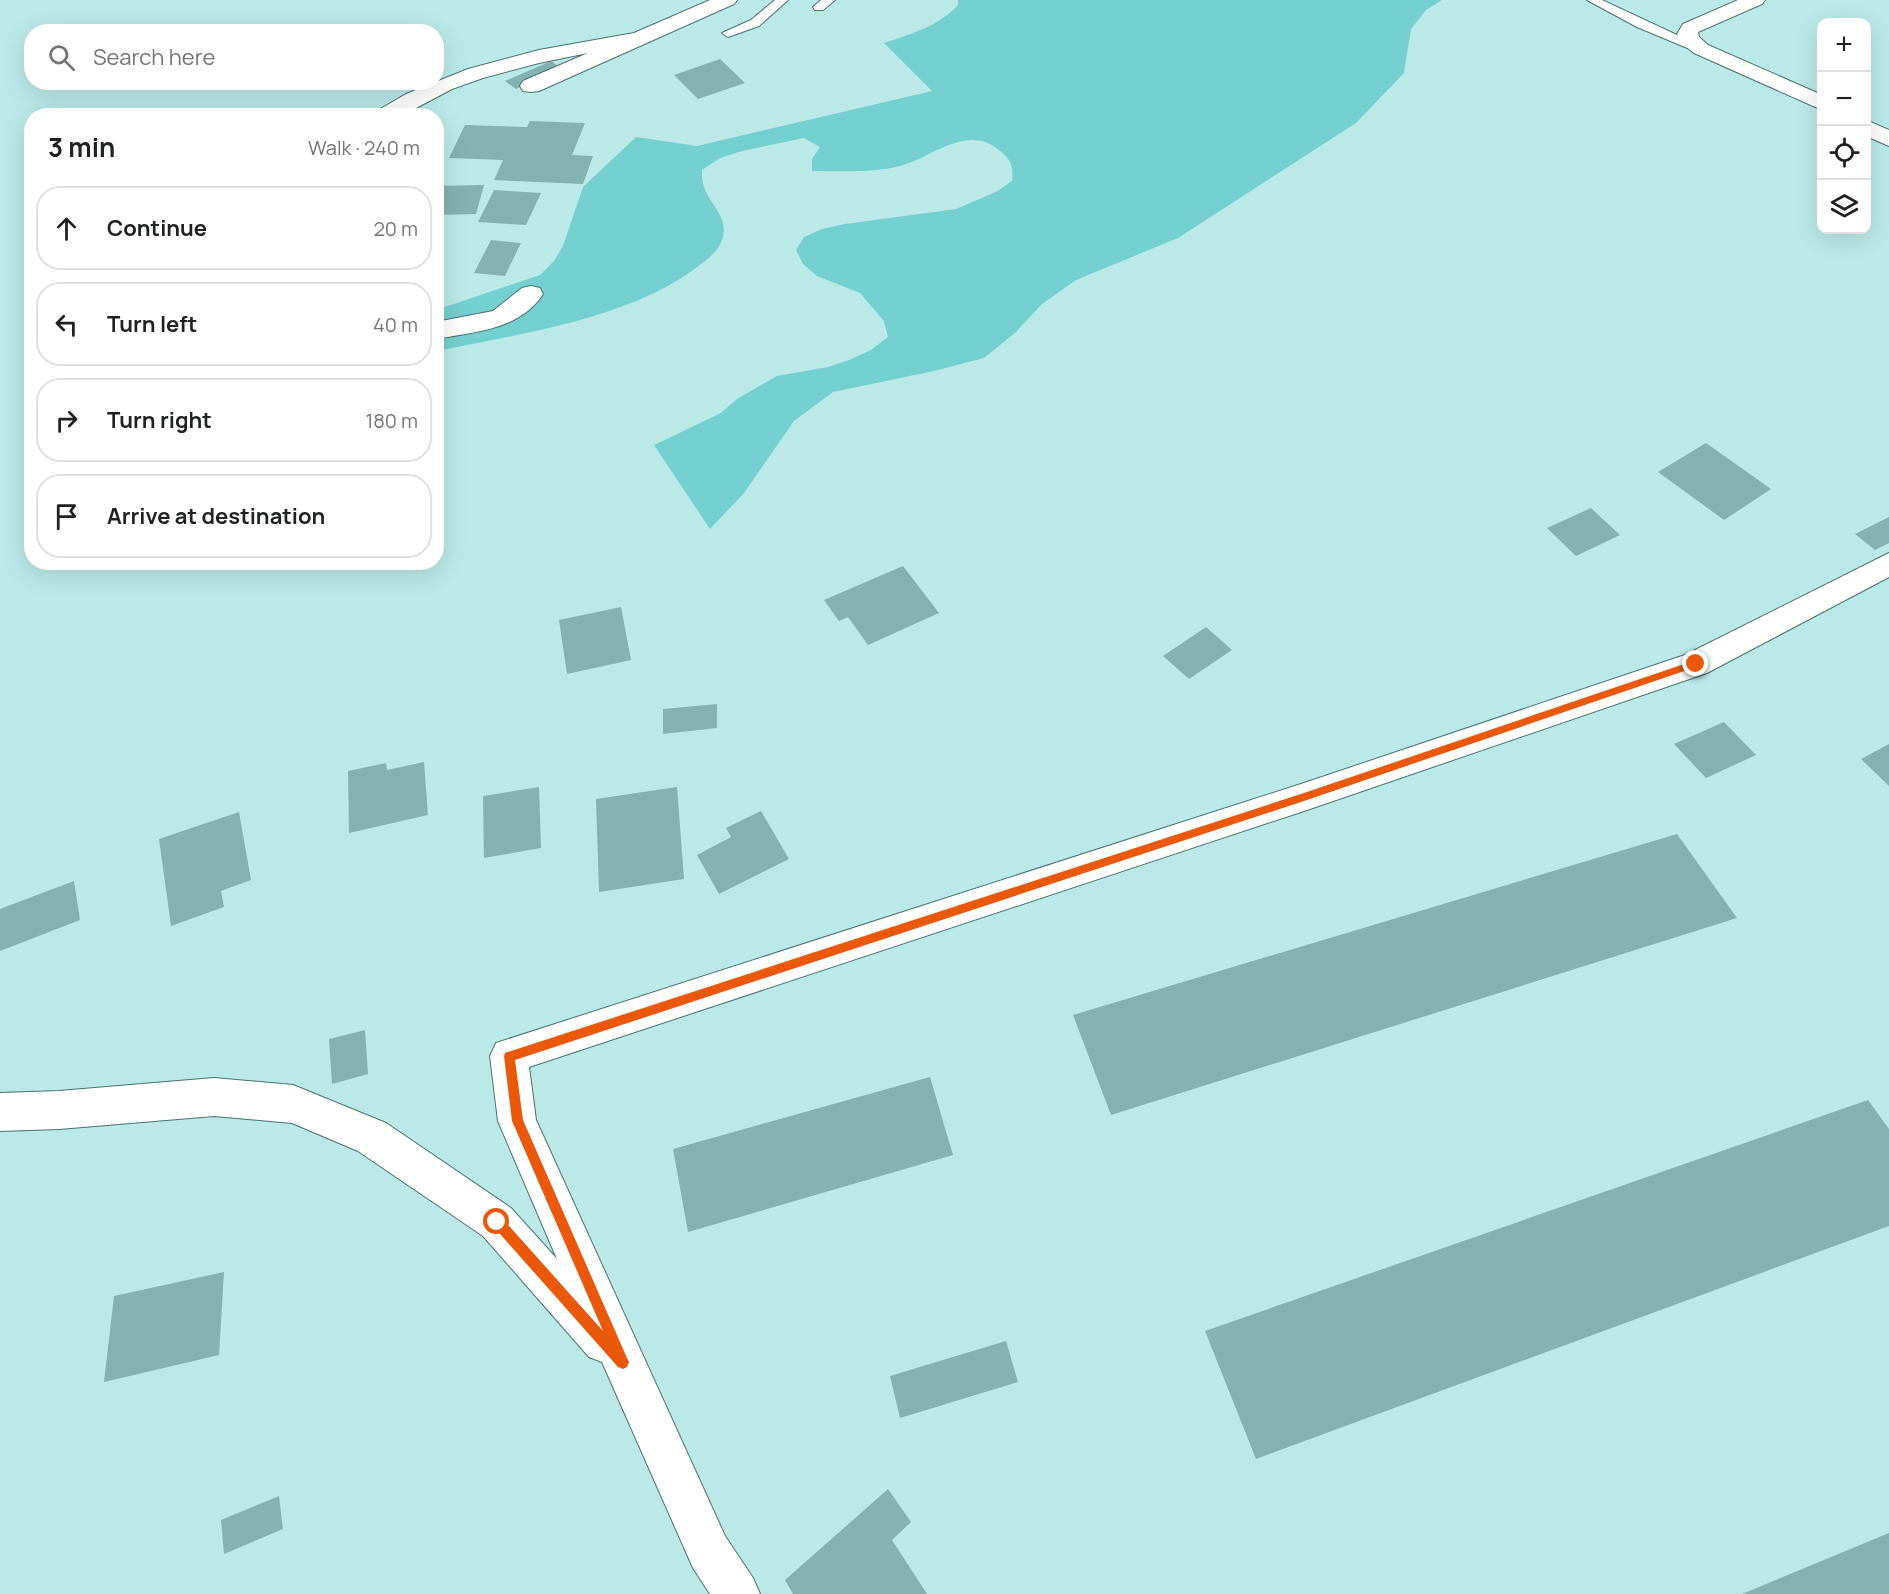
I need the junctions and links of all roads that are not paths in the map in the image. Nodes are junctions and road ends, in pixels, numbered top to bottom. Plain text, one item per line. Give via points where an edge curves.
1 (727, 0) edge
2 (782, 0) edge
3 (1593, 0) edge
4 (1755, 0) edge
5 (728, 33) dead end
6 (638, 39) junction
7 (1701, 49) junction
8 (444, 84) edge
9 (531, 86) dead end
10 (432, 90) edge
11 (1817, 102) edge
12 (400, 108) edge
13 (1871, 130) edge
14 (1889, 139) edge
15 (531, 294) dead end
16 (444, 329) edge
17 (1889, 564) edge
18 (0, 1112) edge
19 (623, 1362) junction
20 (737, 1594) edge

1 - 6 street
2 - 5 lane via 755,23
3 - 7 lane
4 - 7 street via 1690,28 1687,34
6 - 8 street via 560,51
6 - 9 street
7 - 11 street
10 - 12 street
13 - 14 street
15 - 16 street via 501,318
17 - 19 street via 1696,664 1304,797 509,1056 517,1121
18 - 19 street via 214,1097 293,1104 372,1137 497,1222
19 - 20 street via 709,1552

